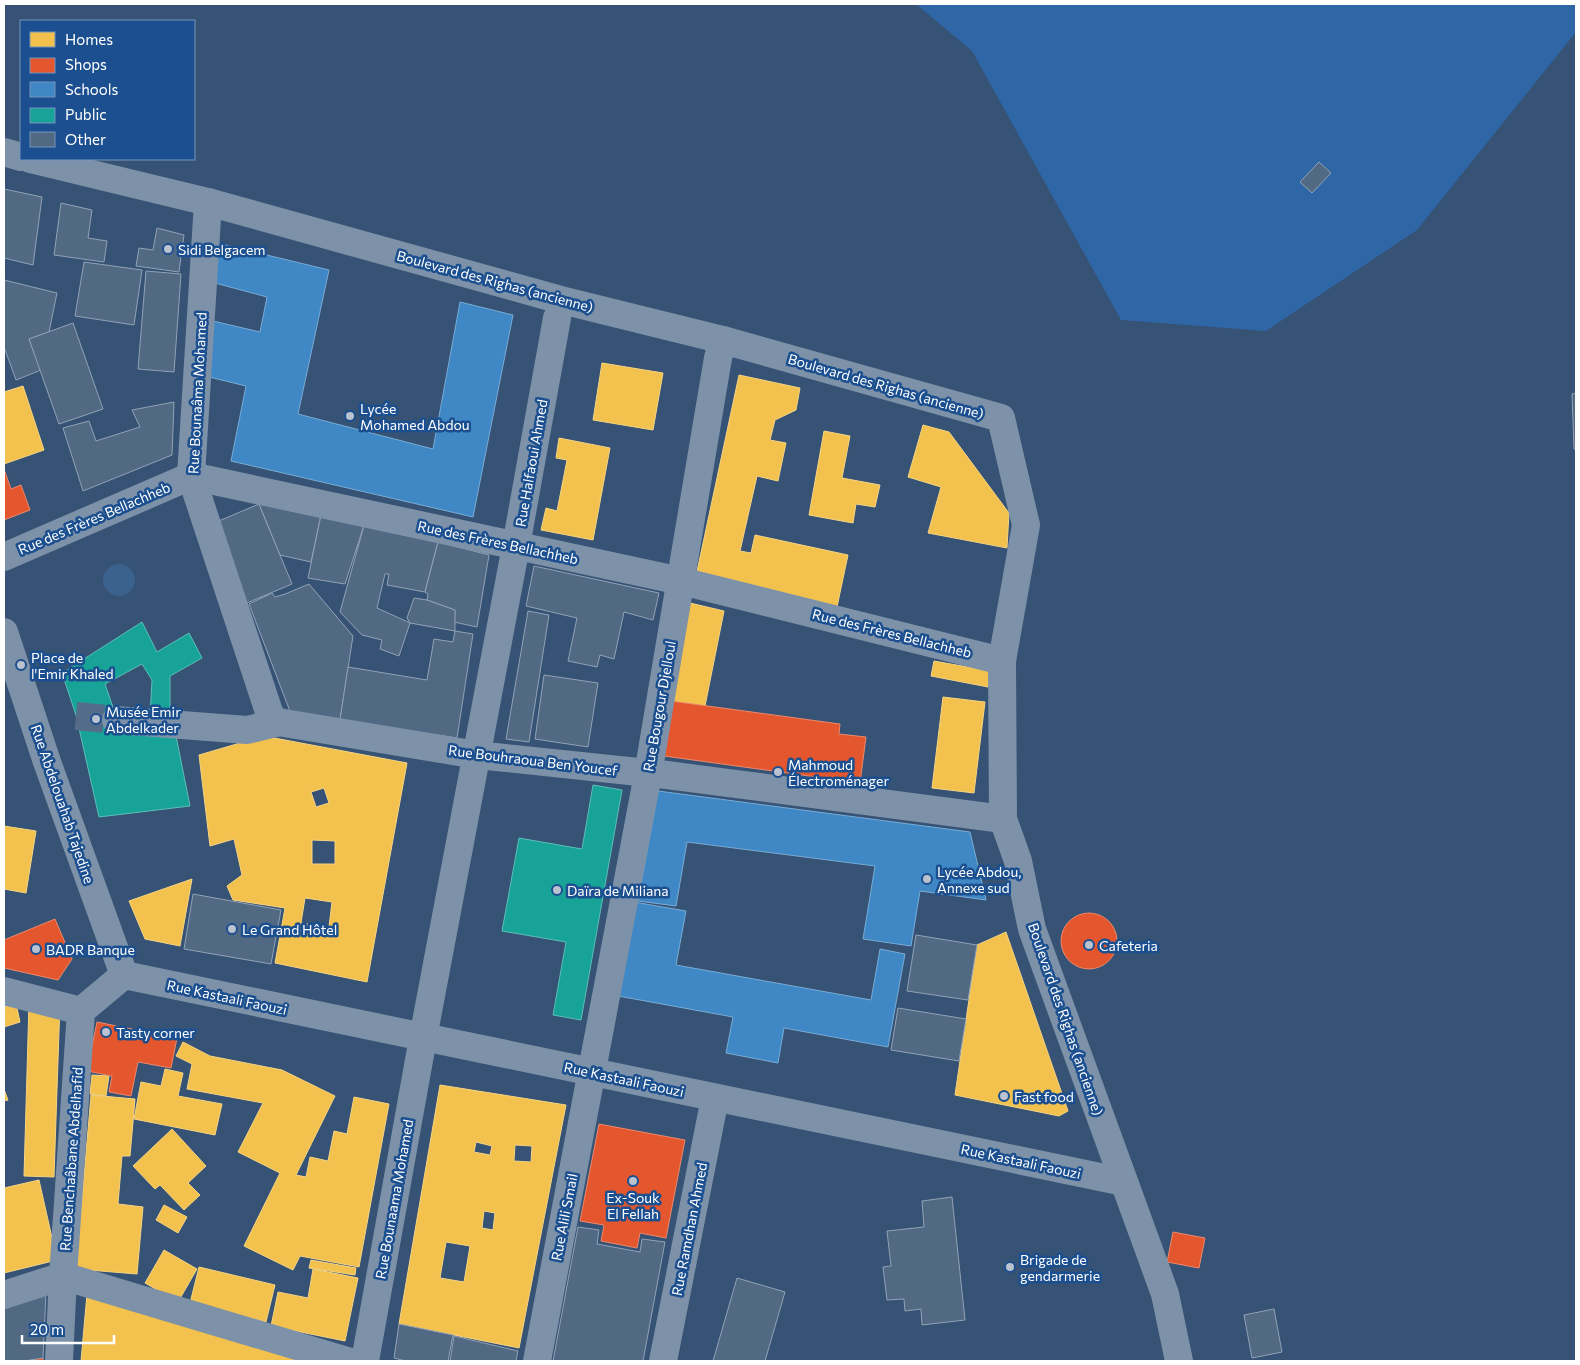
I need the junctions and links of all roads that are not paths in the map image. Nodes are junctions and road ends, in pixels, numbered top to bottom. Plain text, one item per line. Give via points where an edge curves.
1 (4, 152) edge
2 (20, 157) edge
3 (34, 160) edge
4 (208, 202) junction
5 (558, 318) dead end
6 (722, 340) junction
7 (191, 476) junction
8 (516, 546) junction
9 (4, 557) edge
10 (681, 581) junction
11 (4, 632) edge
12 (9, 660) edge
13 (1002, 661) junction
14 (116, 720) tunnel mouth
15 (276, 721) junction
16 (477, 755) junction
17 (648, 774) junction
18 (1004, 819) junction
19 (124, 976) junction
20 (4, 991) edge
21 (81, 1011) junction
22 (423, 1038) junction
23 (592, 1072) junction
24 (715, 1098) junction
25 (1124, 1182) junction
26 (63, 1276) junction
27 (4, 1295) edge
28 (60, 1361) edge
29 (347, 1361) edge
30 (365, 1361) edge
31 (537, 1361) edge
32 (663, 1361) edge
33 (1179, 1361) edge

1 - 2 street
3 - 4 street, Boulevard des Righas (ancienne)
4 - 6 street, Boulevard des Righas (ancienne) via 561,300
4 - 7 street, Rue Bounaâma Mohamed
5 - 8 street, Rue Halfaoui Ahmed
6 - 10 street, Rue Bougour Djelloul
6 - 13 street, Boulevard des Righas (ancienne) via 1001,418 1026,525
7 - 8 street, Rue des Frères Bellachheb
7 - 9 street, Rue des Frères Bellachheb
7 - 15 street, Rue Bounaâma Mohamed
8 - 10 street, Rue des Frères Bellachheb
8 - 16 street, Rue Halfaoui Ahmed
10 - 13 street, Rue des Frères Bellachheb
10 - 17 street, Rue Bougour Djelloul
11 - 12 street, Rue Abdelouahab Tajedine
12 - 19 street, Rue Abdelouahab Tajedine
13 - 18 street, Boulevard des Righas (ancienne)
14 - 15 street via 247,730
15 - 16 street, Rue Bouhraoua Ben Youcef
16 - 17 street, Rue Bouhraoua Ben Youcef
16 - 22 street, Rue Halfaoui Ahmed
17 - 18 street, Rue Bouhraoua Ben Youcef
17 - 23 street, Rue Bougour Djelloul
18 - 25 street, Boulevard des Righas (ancienne) via 1018,861 1032,929
19 - 21 street
19 - 22 street, Rue Kastaali Faouzi
20 - 21 street
21 - 26 street, Rue Benchaâbane Abdelhafid
22 - 23 street, Rue Kastaali Faouzi
22 - 30 street, Rue Bounaama Mohamed
23 - 24 street, Rue Kastaali Faouzi
23 - 31 street, Rue Alili Smail
24 - 25 street, Rue Kastaali Faouzi
24 - 32 street, Rue Ramdhan Ahmed
25 - 33 street, Boulevard des Righas (ancienne) via 1165,1294
26 - 27 street
26 - 28 street, Rue Benchaâbane Abdelhafid
26 - 29 street

